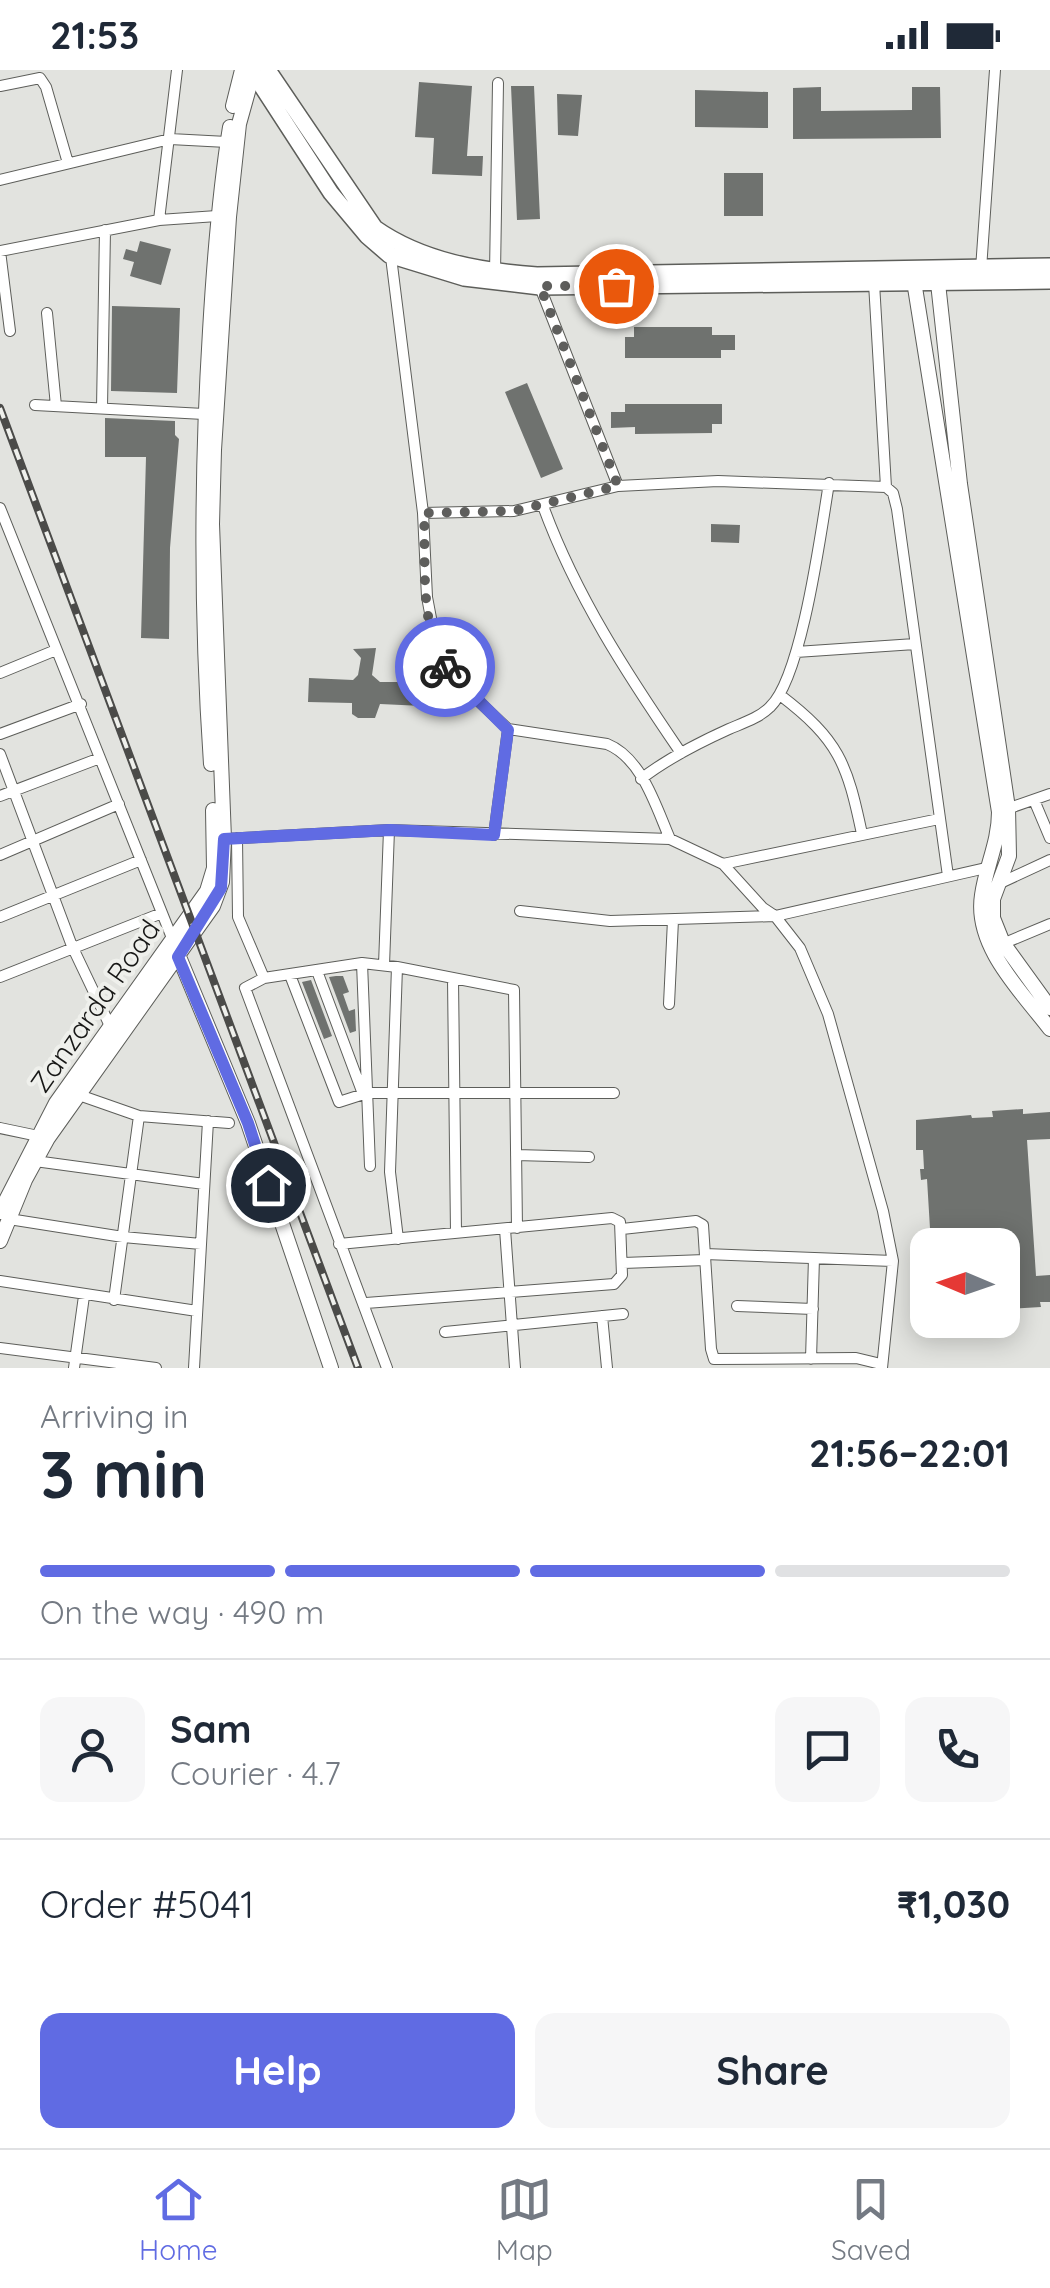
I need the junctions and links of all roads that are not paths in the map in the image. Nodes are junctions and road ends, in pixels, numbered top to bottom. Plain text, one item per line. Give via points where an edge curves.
1 (177, 70) edge
2 (996, 70) edge
3 (254, 71) edge
4 (498, 83) dead end
5 (0, 86) edge
6 (170, 139) junction
7 (228, 142) junction
8 (68, 164) junction
9 (0, 180) edge
10 (218, 216) junction
11 (159, 220) junction
12 (105, 230) junction
13 (390, 248) junction
14 (1050, 266) edge
15 (982, 268) junction
16 (913, 276) junction
17 (938, 276) junction
18 (495, 278) junction
19 (1050, 281) edge
20 (874, 283) junction
21 (540, 286) junction
22 (47, 313) dead end
23 (10, 330) dead end
24 (35, 405) dead end
25 (56, 406) junction
26 (102, 408) junction
27 (204, 414) junction
28 (829, 483) junction
29 (618, 486) junction
30 (886, 486) junction
31 (543, 506) junction
32 (0, 508) edge
33 (424, 513) junction
34 (916, 644) junction
35 (56, 650) junction
36 (796, 652) junction
37 (0, 674) edge
38 (780, 695) junction
39 (80, 704) junction
40 (508, 730) junction
41 (0, 734) edge
42 (681, 753) junction
43 (0, 754) edge
44 (100, 758) junction
45 (641, 779) junction
46 (14, 791) junction
47 (1050, 794) edge
48 (0, 796) edge
49 (1034, 800) junction
50 (118, 804) junction
51 (1004, 810) junction
52 (939, 819) junction
53 (390, 830) junction
54 (862, 834) junction
55 (225, 835) junction
56 (494, 835) junction
57 (1050, 838) edge
58 (670, 839) junction
59 (33, 842) junction
60 (0, 855) edge
61 (141, 860) junction
62 (1050, 860) edge
63 (723, 864) junction
64 (990, 866) junction
65 (948, 876) junction
66 (998, 883) junction
67 (982, 892) junction
68 (53, 896) junction
69 (520, 911) dead end
70 (162, 913) junction
71 (775, 916) junction
72 (0, 918) edge
73 (673, 920) junction
74 (1050, 924) edge
75 (172, 938) junction
76 (72, 946) junction
77 (998, 946) junction
78 (178, 957) junction
79 (362, 964) junction
80 (384, 966) junction
81 (398, 967) junction
82 (317, 971) junction
83 (290, 975) junction
84 (0, 977) edge
85 (264, 978) junction
86 (453, 978) junction
87 (669, 1004) dead end
88 (1050, 1008) edge
89 (110, 1028) junction
90 (1050, 1029) edge
91 (365, 1093) junction
92 (515, 1093) junction
93 (614, 1093) dead end
94 (393, 1094) junction
95 (78, 1095) junction
96 (454, 1095) junction
97 (139, 1116) junction
98 (208, 1121) junction
99 (229, 1123) dead end
100 (0, 1128) edge
101 (42, 1137) junction
102 (516, 1156) junction
103 (590, 1157) dead end
104 (36, 1161) junction
105 (370, 1166) dead end
106 (131, 1176) junction
107 (204, 1184) junction
108 (2, 1212) edge
109 (511, 1228) junction
110 (622, 1229) junction
111 (456, 1233) junction
112 (123, 1237) junction
113 (398, 1238) junction
114 (0, 1241) edge
115 (201, 1244) junction
116 (339, 1244) junction
117 (705, 1257) junction
118 (814, 1258) junction
119 (893, 1261) junction
120 (623, 1264) junction
121 (0, 1281) edge
122 (509, 1292) junction
123 (84, 1296) junction
124 (114, 1300) junction
125 (366, 1303) junction
126 (737, 1306) dead end
127 (813, 1309) junction
128 (197, 1311) junction
129 (623, 1314) dead end
130 (602, 1316) junction
131 (512, 1325) junction
132 (445, 1332) dead end
133 (0, 1348) edge
134 (811, 1359) junction
135 (845, 1363) edge
136 (75, 1364) edge
137 (830, 1364) edge
138 (881, 1366) edge
139 (156, 1368) edge
140 (194, 1368) edge
141 (331, 1368) edge
142 (387, 1368) edge
143 (515, 1368) edge
144 (606, 1368) edge

1 - 6 street
2 - 15 street
3 - 7 main road
3 - 13 main road via 331,193 366,236
3 - 55 main road via 238,124 214,468
4 - 18 street
5 - 8 street via 40,78
6 - 7 street
6 - 8 street
6 - 11 street
7 - 10 main road
8 - 9 street
10 - 11 street
10 - 27 main road
11 - 12 street
12 - 23 street via 0,250
12 - 26 street
13 - 18 main road
13 - 33 street
14 - 15 main road
15 - 17 main road
16 - 17 main road
16 - 18 main road
16 - 20 main road
16 - 51 main road
17 - 19 main road
17 - 51 main road
18 - 21 main road
20 - 21 main road
20 - 30 street
21 - 29 street
22 - 25 street
24 - 25 street
25 - 26 street
26 - 27 street
27 - 55 main road via 202,539
28 - 29 street
28 - 30 street
28 - 36 street
29 - 31 street
30 - 34 street via 897,510
31 - 33 street
31 - 42 street via 594,618
32 - 35 street
33 - 40 street via 427,598 438,655
34 - 36 street
34 - 52 street
35 - 37 street
35 - 39 street
36 - 38 street
38 - 42 street via 754,718
38 - 54 street via 812,720 842,760
39 - 41 street
39 - 44 street
40 - 45 street via 608,744 622,750
40 - 56 street
42 - 45 street
43 - 46 street
44 - 46 street
44 - 50 street
45 - 58 street
46 - 48 street
46 - 59 street
47 - 49 street
49 - 51 street
49 - 57 street
50 - 59 street
50 - 61 street
51 - 64 main road
51 - 66 main road via 1009,856
52 - 54 street
52 - 65 street
53 - 55 street
53 - 56 street
53 - 80 street
54 - 63 street
55 - 75 main road, Zanzarda Road via 210,885
55 - 78 main road via 221,888
55 - 85 street via 238,918
56 - 58 street
58 - 63 street
59 - 60 street
59 - 68 street
61 - 68 street
61 - 70 street
62 - 66 street
63 - 71 street
64 - 65 street
64 - 67 main road
65 - 71 street
66 - 67 street
66 - 77 main road
67 - 77 main road via 982,926
68 - 72 street
68 - 76 street
69 - 73 street
70 - 75 street
70 - 76 street
71 - 73 street
71 - 119 street via 800,948 828,1014
73 - 87 street
74 - 77 street
75 - 78 main road
75 - 89 main road, Zanzarda Road
76 - 84 street
76 - 89 street
77 - 88 main road
77 - 90 main road
78 - 95 main road
78 - 141 main road via 248,1123
79 - 80 street
79 - 82 street
79 - 91 street
80 - 81 street
81 - 86 street
81 - 94 street
82 - 83 street
82 - 91 street
83 - 85 street
83 - 91 street via 339,1102
85 - 116 street via 245,988
86 - 92 street via 514,990
86 - 96 street
89 - 101 main road, Zanzarda Road
91 - 94 street
91 - 105 street
92 - 93 street
92 - 96 street
92 - 102 street
94 - 96 street
94 - 113 street via 390,1172
95 - 97 street
95 - 101 main road
96 - 111 street
97 - 98 street
97 - 106 street
98 - 99 street
98 - 107 street
100 - 101 street
101 - 104 main road
101 - 108 main road, Zanzarda Road
102 - 103 street
102 - 109 street
104 - 106 street
104 - 108 main road
106 - 107 street
106 - 112 street
107 - 115 street
108 - 112 street
108 - 114 main road
109 - 110 street via 612,1218
109 - 111 street
109 - 122 street
110 - 117 street via 700,1222
110 - 120 street
111 - 113 street
112 - 115 street
112 - 124 street
113 - 116 street
115 - 128 street
116 - 125 street
117 - 118 street
117 - 120 street
117 - 134 street via 714,1359
118 - 119 street
118 - 127 street
119 - 138 street
120 - 122 street via 614,1284
121 - 123 street
122 - 125 street
122 - 131 street
123 - 124 street
123 - 136 street
124 - 128 street
125 - 142 street
126 - 127 street
127 - 134 street
128 - 140 street
129 - 130 street
130 - 131 street
130 - 144 street
131 - 132 street
131 - 143 street
133 - 136 street
134 - 137 street
135 - 137 street
135 - 138 street
136 - 139 street

